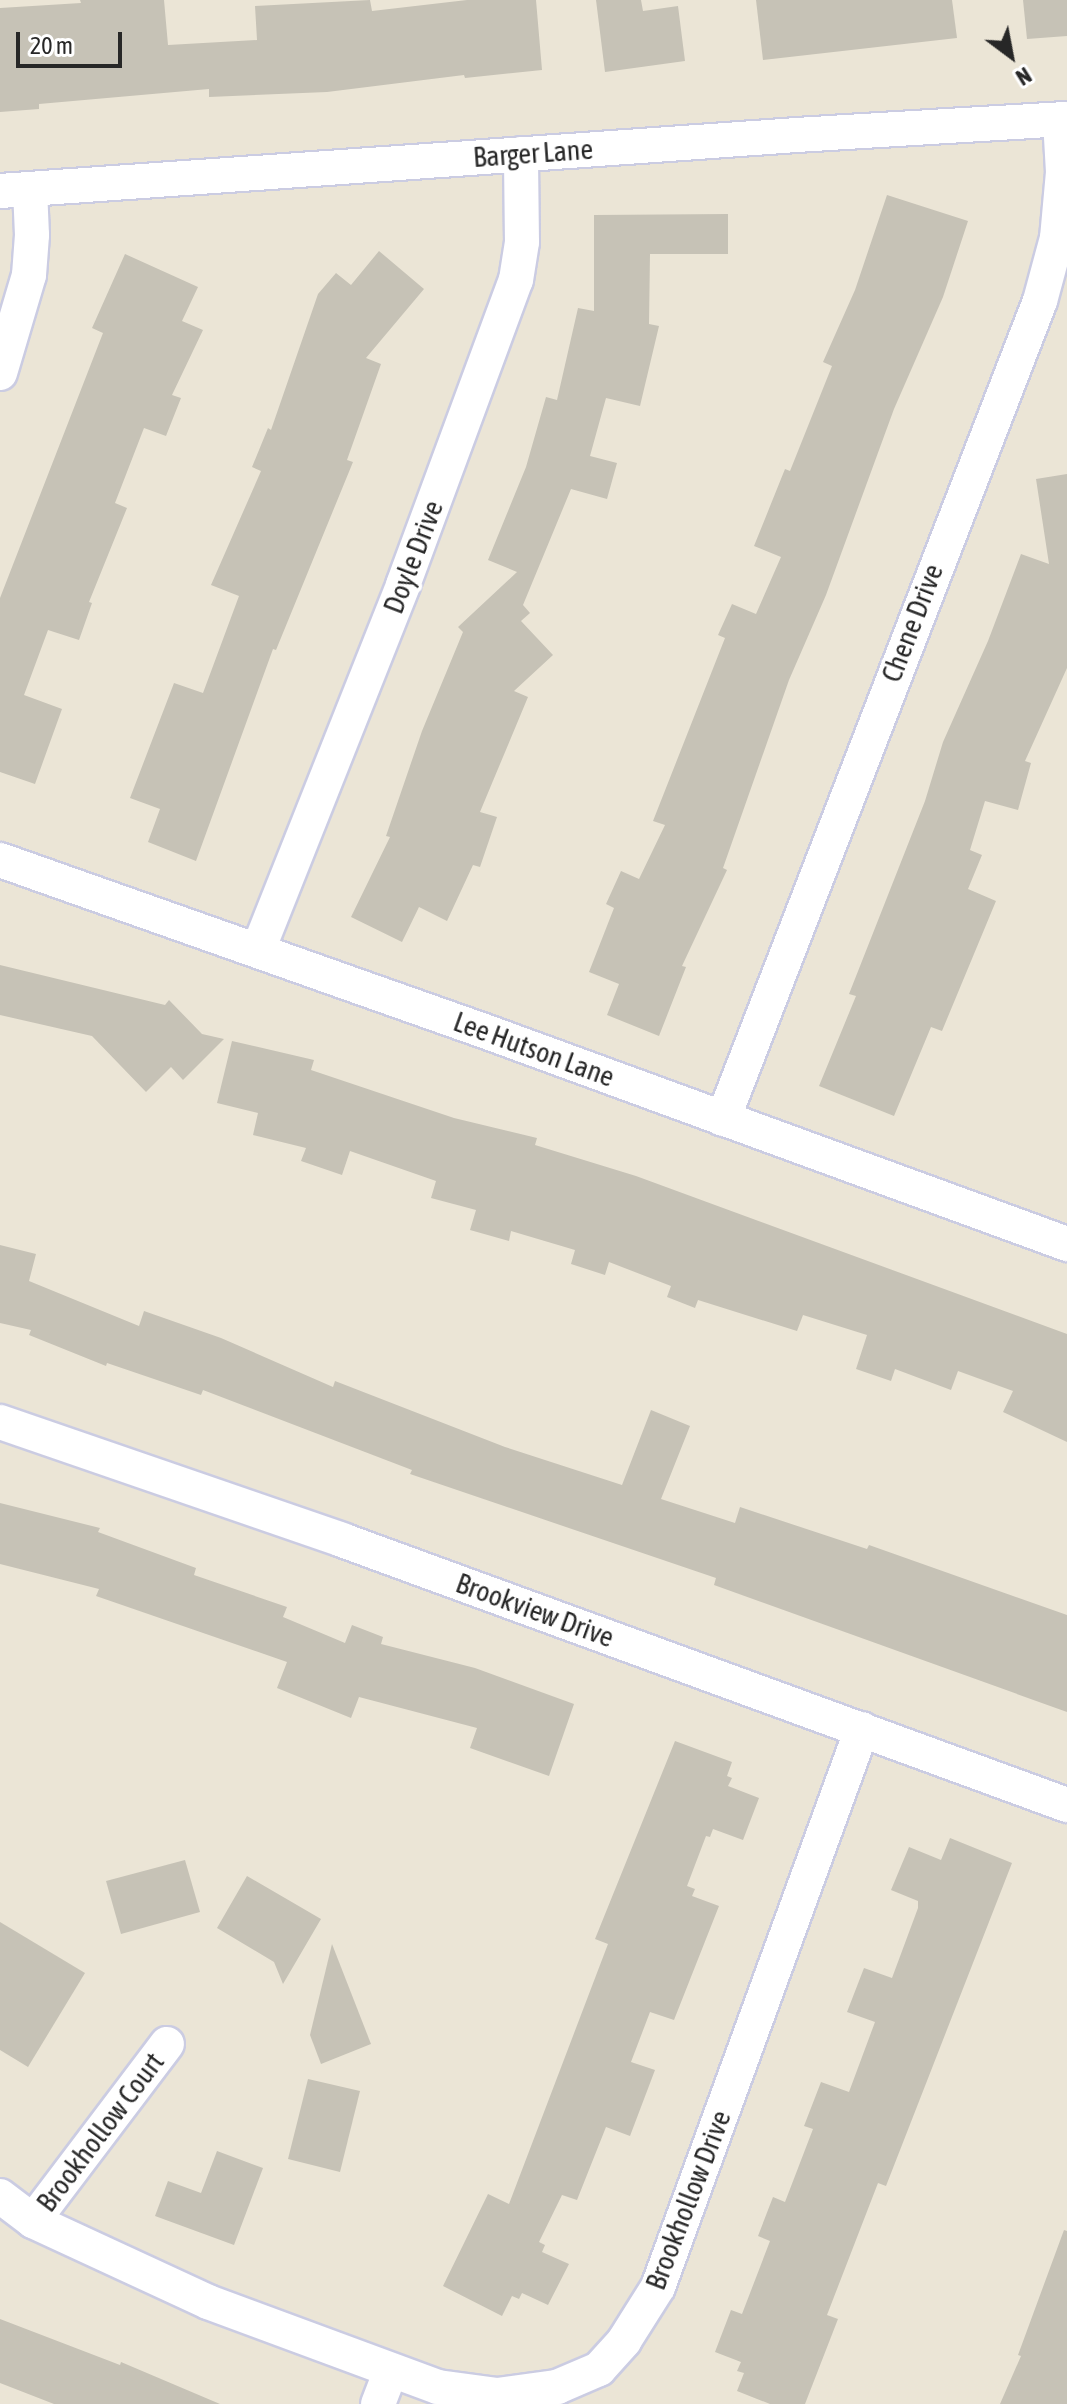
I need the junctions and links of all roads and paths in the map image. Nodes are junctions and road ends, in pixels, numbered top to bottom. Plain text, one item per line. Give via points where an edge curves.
1 (1063, 119) edge
2 (521, 154) junction
3 (15, 190) edge
4 (0, 373) edge
5 (0, 860) edge
6 (258, 950) junction
7 (723, 1119) junction
8 (1067, 1244) edge
9 (0, 1422) edge
10 (862, 1729) junction
11 (1067, 1805) edge
12 (167, 2044) dead end
13 (0, 2196) edge
14 (33, 2221) junction
15 (390, 2372) junction
16 (378, 2404) edge

1 - 2 street, Barger Lane
1 - 7 street, Chene Drive via 1057,238 1040,301
2 - 3 street, Barger Lane
2 - 6 street, Doyle Drive via 522,242 516,280 403,585
3 - 4 street via 29,275
5 - 6 street, Lee Hutson Lane
6 - 7 street, Lee Hutson Lane
7 - 8 street, Lee Hutson Lane
9 - 10 street, Brookview Drive
10 - 11 street, Brookview Drive
10 - 15 street, Brookhollow Drive via 658,2287 624,2341 599,2369 557,2387 497,2395 438,2387
12 - 14 street, Brookhollow Court
13 - 14 street, Brookhollow Drive
14 - 15 street, Brookhollow Drive via 208,2302
15 - 16 street

